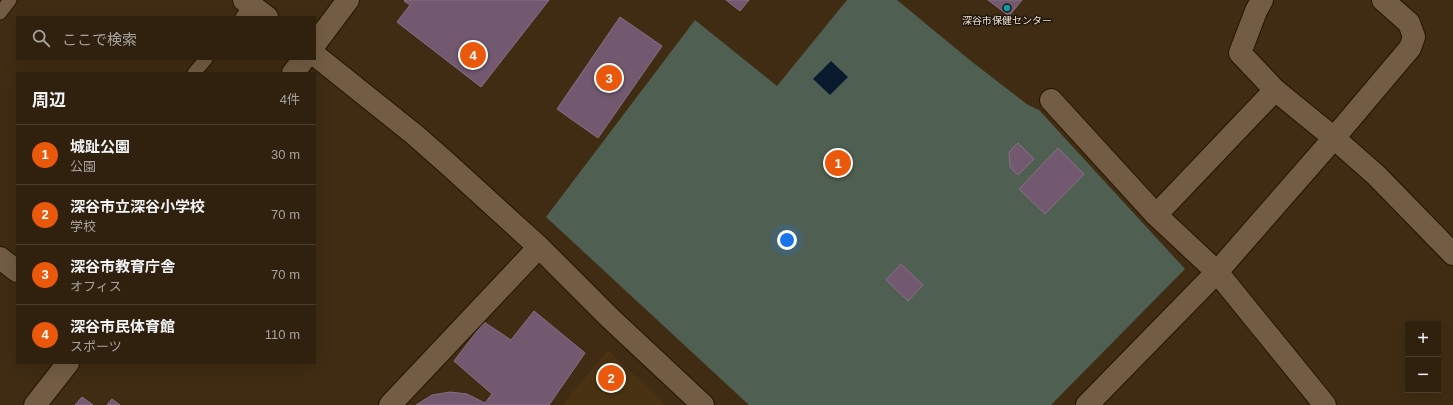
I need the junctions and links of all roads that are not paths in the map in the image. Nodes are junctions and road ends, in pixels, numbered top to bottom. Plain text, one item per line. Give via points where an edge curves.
1 (10, 0) edge
2 (348, 0) edge
3 (1383, 0) edge
4 (1255, 4) edge
5 (0, 13) edge
6 (316, 43) edge
7 (316, 56) edge
8 (205, 60) edge
9 (303, 60) edge
10 (195, 72) edge
11 (294, 72) edge
12 (1275, 90) junction
13 (1051, 100) dead end
14 (1334, 138) junction
15 (1156, 215) junction
16 (539, 247) junction
17 (1453, 254) edge
18 (0, 258) edge
19 (16, 270) edge
20 (1217, 272) junction
21 (67, 364) edge
22 (35, 405) edge
23 (390, 405) edge
24 (703, 405) edge
25 (1087, 405) edge
26 (1325, 405) edge

1 - 5 lane
2 - 6 street
3 - 14 street via 1409,23 1414,37 1410,48
4 - 12 street via 1240,53
7 - 16 street via 415,135
8 - 10 lane
9 - 11 street
12 - 14 street
12 - 15 street
13 - 15 street
14 - 17 street via 1376,175
14 - 20 street
15 - 20 street
16 - 23 street
16 - 24 street
18 - 19 street
20 - 25 street
20 - 26 street
21 - 22 street

